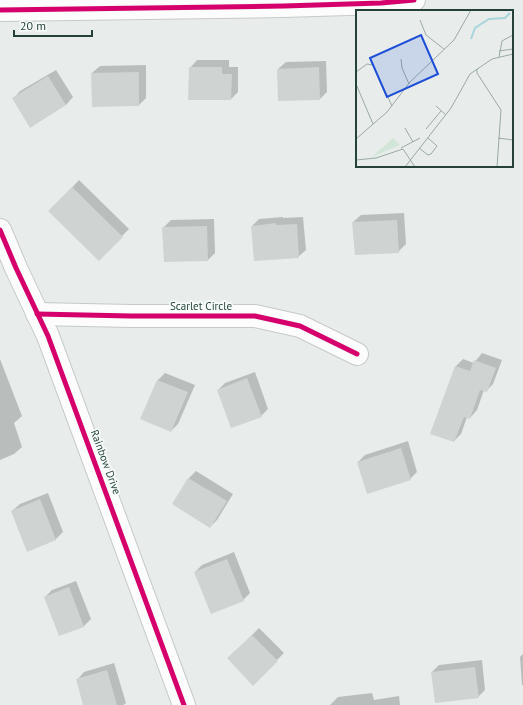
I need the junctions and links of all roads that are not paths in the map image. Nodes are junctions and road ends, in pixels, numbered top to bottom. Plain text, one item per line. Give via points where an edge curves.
1 (414, 0) edge
2 (0, 10) edge
3 (0, 230) edge
4 (37, 314) junction
5 (357, 354) dead end
6 (184, 705) edge

1 - 2 street via 284,6
3 - 4 street, Rainbow Drive
4 - 5 street, Scarlet Circle via 255,316 300,326
4 - 6 street, Rainbow Drive via 48,336

